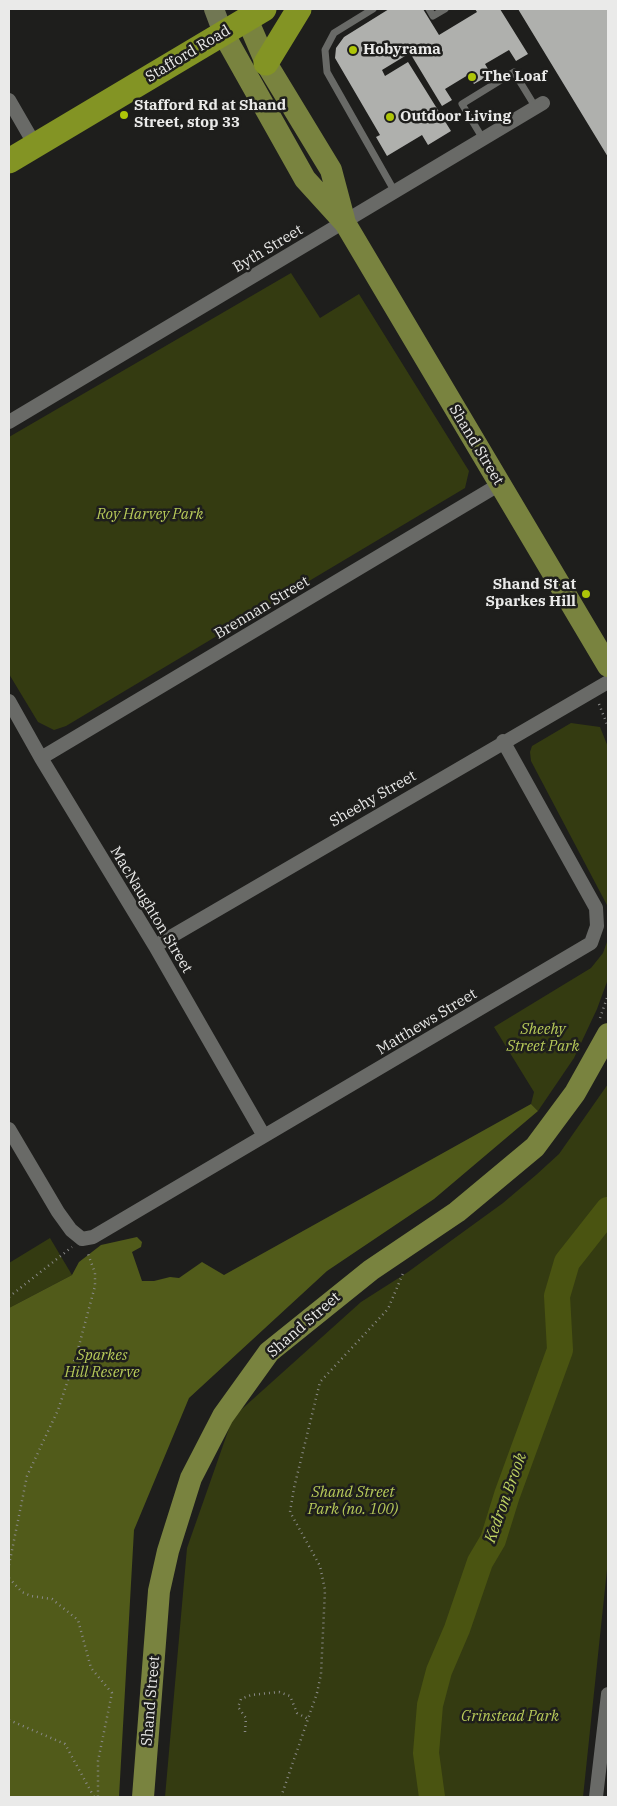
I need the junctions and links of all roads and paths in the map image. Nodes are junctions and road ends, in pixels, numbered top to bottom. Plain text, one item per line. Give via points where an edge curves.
1 (214, 9) edge
2 (299, 9) edge
3 (373, 9) edge
4 (429, 9) edge
5 (444, 9) edge
6 (252, 12) edge
7 (224, 33) junction
8 (266, 63) junction
9 (9, 100) edge
10 (539, 106) joint
11 (483, 140) junction
12 (35, 145) junction
13 (9, 161) edge
14 (396, 193) junction
15 (345, 223) junction
16 (9, 422) edge
17 (500, 484) junction
18 (608, 666) edge
19 (608, 682) edge
20 (9, 701) edge
21 (599, 704) dead end
22 (608, 726) edge
23 (503, 741) junction
24 (41, 758) junction
25 (155, 946) junction
26 (608, 995) edge
27 (604, 1027) edge
28 (9, 1129) edge
29 (264, 1136) junction
30 (82, 1239) junction
31 (9, 1297) edge
32 (317, 1391) dead end
33 (9, 1565) edge
34 (9, 1578) edge
35 (608, 1694) edge
36 (308, 1719) junction
37 (9, 1720) edge
38 (245, 1732) dead end
39 (96, 1797) edge
40 (143, 1797) edge
41 (281, 1797) edge
42 (596, 1797) edge

1 - 7 main road
2 - 8 highway
3 - 14 lane via 334,33 325,50 327,72
4 - 5 lane via 433,16
6 - 7 highway, Stafford Road
6 - 8 main road, Shand Street
7 - 12 highway, Stafford Road
7 - 15 main road, Shand Street via 305,179
8 - 15 main road, Shand Street via 331,170
9 - 12 street
10 - 11 street, Byth Street
10 - 11 lane via 514,72 462,104
11 - 14 street, Byth Street
12 - 13 highway, Stafford Road
14 - 15 street, Byth Street
15 - 16 street, Byth Street
15 - 17 main road, Shand Street
17 - 18 main road, Shand Street
17 - 24 street, Brennan Street
19 - 23 street, Sheehy Street
20 - 24 street, MacNaughton Street
21 - 22 path
23 - 25 street, Sheehy Street
23 - 29 street, Matthews Street via 596,908 597,926 591,943
24 - 25 street, MacNaughton Street
25 - 29 street, MacNaughton Street
26 - 27 path
27 - 40 main road, Shand Street via 574,1094 534,1147 457,1212 357,1280 269,1352 223,1416 191,1478 159,1591
28 - 30 street via 58,1212
29 - 30 street, Matthews Street via 93,1237
30 - 31 path
30 - 33 path via 95,1273 95,1286 58,1410 27,1476
32 - 36 path via 290,1512 320,1566 325,1590 321,1674
34 - 39 path via 22,1592 52,1599 78,1620 91,1668 112,1694 98,1761
35 - 42 street
36 - 38 path via 297,1713 290,1696 280,1692 251,1695 241,1698 238,1707 246,1718
36 - 41 path
37 - 39 path via 65,1744

